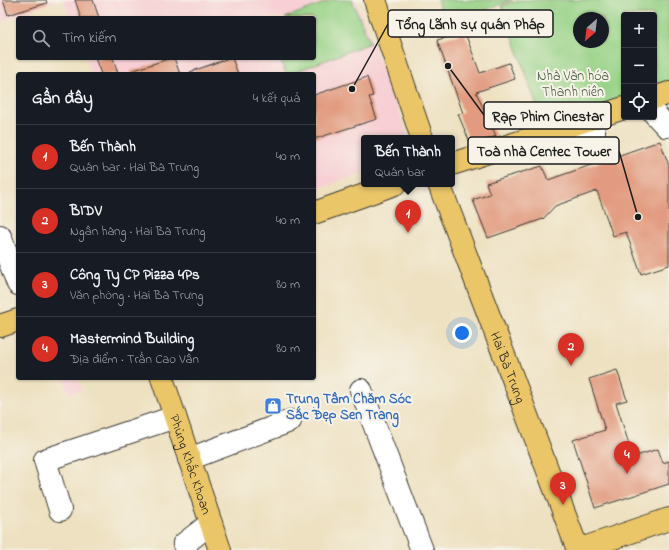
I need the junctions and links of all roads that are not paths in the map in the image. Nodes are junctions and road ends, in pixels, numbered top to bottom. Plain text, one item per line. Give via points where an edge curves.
1 (375, 0) edge
2 (669, 93) edge
3 (657, 97) edge
4 (621, 109) edge
5 (657, 116) edge
6 (669, 125) edge
7 (421, 135) edge
8 (455, 163) edge
9 (387, 187) edge
10 (440, 187) edge
11 (316, 212) edge
12 (0, 236) edge
13 (16, 279) edge
14 (16, 321) edge
15 (0, 326) edge
16 (163, 380) edge
17 (361, 390) dead end
18 (175, 417) junction
19 (290, 421) dead end
20 (189, 459) junction
21 (60, 510) dead end
22 (669, 519) edge
23 (211, 523) junction
24 (186, 550) edge
25 (220, 550) edge
26 (422, 550) edge
27 (578, 550) edge

1 - 7 main road
2 - 3 main road
4 - 8 main road
5 - 6 lane via 666,126
9 - 11 main road
10 - 27 main road, Hai Bà Trưng
12 - 13 lane
14 - 15 main road
16 - 18 main road, Phùng Khắc Khoan
17 - 26 lane
18 - 20 main road, Phùng Khắc Khoan
18 - 21 lane via 45,460
19 - 20 lane
20 - 23 main road, Phùng Khắc Khoan
22 - 27 main road
23 - 24 lane via 184,544
23 - 25 main road, Phùng Khắc Khoan

